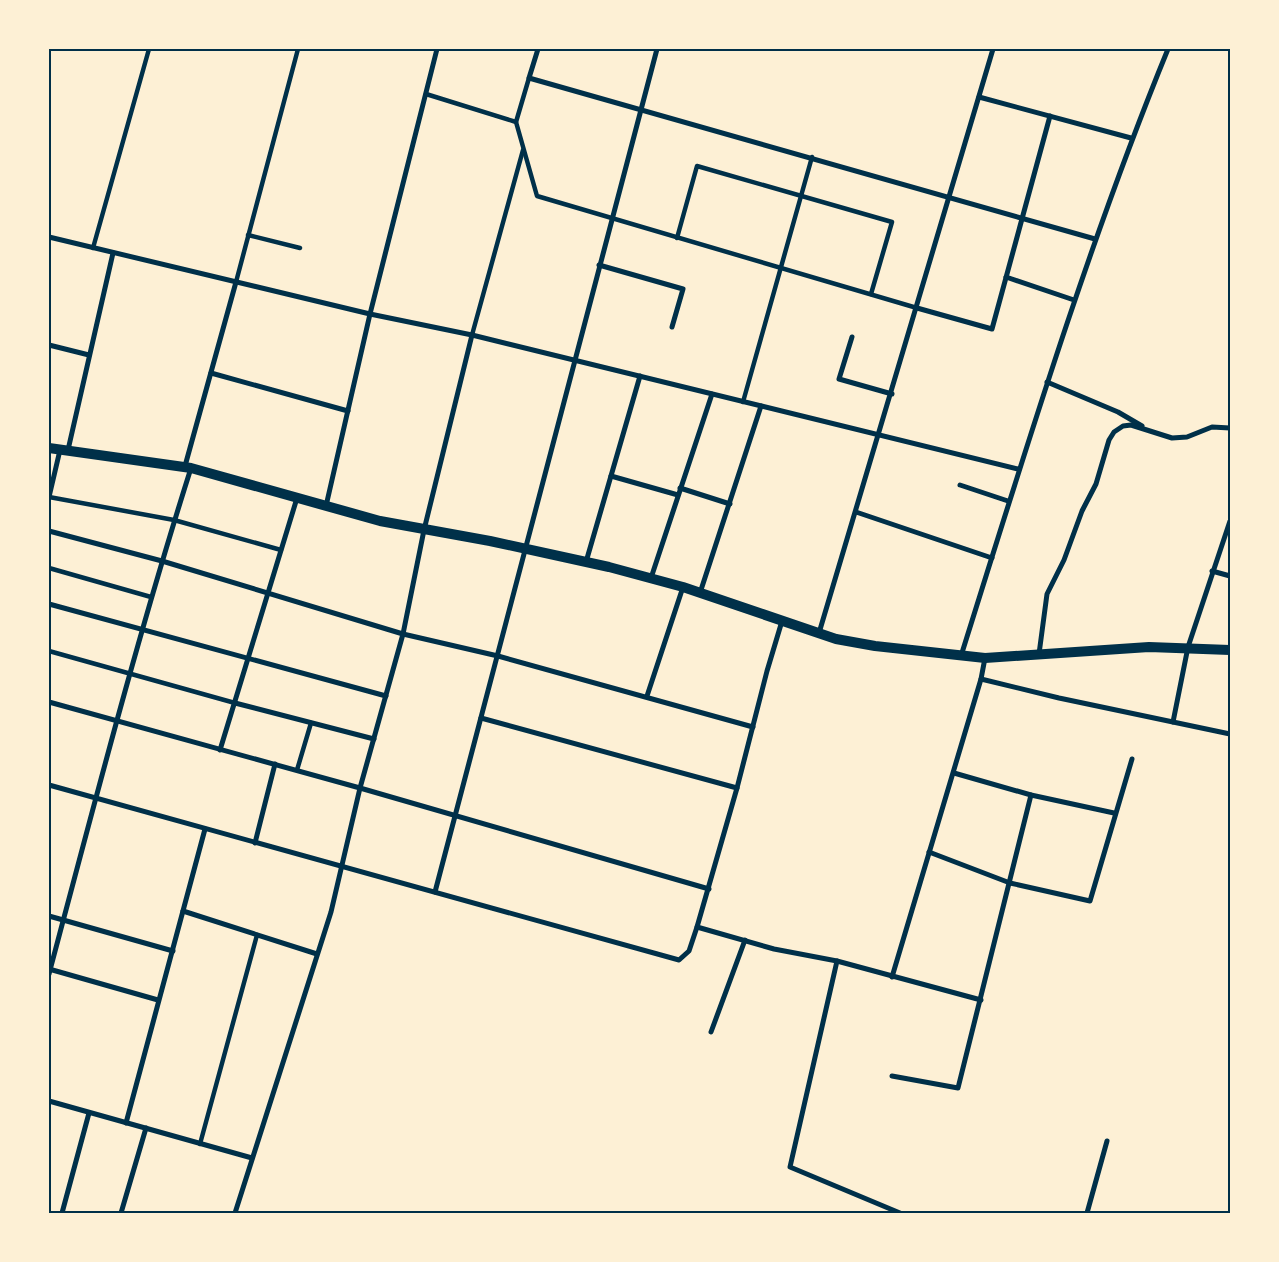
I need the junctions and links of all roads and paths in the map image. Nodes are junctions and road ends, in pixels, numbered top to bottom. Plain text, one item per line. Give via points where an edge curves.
1 (149, 49) edge
2 (298, 49) edge
3 (437, 49) edge
4 (538, 49) edge
5 (657, 49) edge
6 (993, 49) edge
7 (1168, 49) edge
8 (529, 78) junction
9 (426, 94) junction
10 (979, 98) junction
11 (640, 109) junction
12 (1050, 116) junction
13 (516, 122) junction
14 (1131, 138) junction
15 (524, 149) junction
16 (812, 157) junction
17 (801, 196) junction
18 (950, 196) junction
19 (1022, 217) junction
20 (612, 219) junction
21 (248, 235) junction
22 (49, 237) edge
23 (677, 238) junction
24 (1095, 238) junction
25 (93, 248) junction
26 (300, 248) dead end
27 (113, 252) junction
28 (599, 265) junction
29 (781, 268) junction
30 (1006, 277) junction
31 (236, 282) junction
32 (871, 294) junction
33 (1074, 300) junction
34 (917, 308) junction
35 (370, 314) junction
36 (672, 327) dead end
37 (472, 334) junction
38 (852, 337) dead end
39 (49, 345) edge
40 (90, 355) junction
41 (573, 360) junction
42 (211, 373) junction
43 (640, 376) junction
44 (1047, 382) junction
45 (712, 394) junction
46 (892, 394) junction
47 (743, 402) junction
48 (762, 406) junction
49 (348, 410) junction
50 (1144, 428) junction
51 (1230, 428) edge
52 (880, 436) junction
53 (49, 448) edge
54 (64, 450) junction
55 (188, 467) junction
56 (1018, 469) junction
57 (611, 476) junction
58 (960, 486) dead end
59 (680, 488) junction
60 (678, 495) junction
61 (49, 497) edge
62 (297, 498) junction
63 (1008, 501) junction
64 (730, 504) junction
65 (326, 507) junction
66 (856, 512) junction
67 (174, 520) junction
68 (1230, 521) edge
69 (424, 530) junction
70 (49, 531) edge
71 (524, 548) junction
72 (281, 550) junction
73 (992, 558) junction
74 (162, 561) junction
75 (586, 562) junction
76 (49, 568) edge
77 (1212, 571) junction
78 (1230, 576) edge
79 (651, 578) junction
80 (683, 587) junction
81 (700, 593) junction
82 (268, 594) junction
83 (152, 597) junction
84 (49, 604) edge
85 (782, 621) junction
86 (142, 630) junction
87 (819, 633) junction
88 (403, 634) junction
89 (1188, 647) junction
90 (1230, 650) edge
91 (49, 651) edge
92 (498, 656) junction
93 (961, 656) junction
94 (1039, 656) junction
95 (985, 658) junction
96 (248, 660) junction
97 (130, 674) junction
98 (981, 679) junction
99 (386, 696) junction
100 (647, 696) junction
101 (49, 702) edge
102 (235, 703) junction
103 (481, 718) junction
104 (116, 720) junction
105 (1173, 722) junction
106 (311, 723) junction
107 (753, 727) junction
108 (1230, 734) edge
109 (374, 739) junction
110 (220, 750) junction
111 (1132, 758) dead end
112 (275, 764) junction
113 (297, 770) junction
114 (954, 773) junction
115 (49, 785) edge
116 (360, 788) junction
117 (737, 788) junction
118 (1031, 795) junction
119 (96, 798) junction
120 (1114, 813) junction
121 (455, 816) junction
122 (205, 829) junction
123 (255, 843) junction
124 (929, 852) junction
125 (342, 866) junction
126 (1010, 883) junction
127 (709, 889) junction
128 (435, 892) junction
129 (183, 911) junction
130 (49, 916) edge
131 (63, 920) junction
132 (697, 927) junction
133 (257, 935) junction
134 (745, 940) junction
135 (173, 951) junction
136 (318, 954) junction
137 (837, 962) junction
138 (49, 971) edge
139 (892, 977) junction
140 (158, 1000) junction
141 (981, 1000) junction
142 (711, 1032) dead end
143 (892, 1076) dead end
144 (49, 1101) edge
145 (89, 1112) junction
146 (126, 1123) junction
147 (146, 1128) junction
148 (1107, 1141) dead end
149 (200, 1144) junction
150 (252, 1158) junction
151 (62, 1213) edge
152 (121, 1213) edge
153 (235, 1213) edge
154 (900, 1213) edge
155 (1087, 1213) edge

1 - 25 street
2 - 21 street
3 - 9 street
4 - 8 street
5 - 11 street
6 - 10 street
7 - 14 street
8 - 11 street
8 - 13 street
9 - 13 street
9 - 35 street
10 - 12 street
10 - 18 street
11 - 16 street
11 - 20 street
12 - 14 street
12 - 19 street
13 - 15 street
14 - 24 street
15 - 20 street via 537,196
15 - 37 street
16 - 17 street
16 - 18 street
17 - 23 street via 698,166
17 - 29 street
17 - 32 street via 892,222
18 - 19 street
18 - 34 street
19 - 24 street
19 - 30 street
20 - 23 street
20 - 28 street
21 - 26 street
21 - 31 street
22 - 25 street
23 - 29 street
24 - 33 street
25 - 27 street
27 - 31 street
27 - 40 street
28 - 36 street via 683,289
28 - 41 street
29 - 32 street
29 - 47 street
30 - 33 street
30 - 34 street via 992,329
31 - 35 street
31 - 42 street
32 - 34 street
33 - 44 street
34 - 46 street
35 - 37 street
35 - 49 street
37 - 41 street
37 - 69 street
38 - 46 street via 840,379
39 - 40 street
40 - 54 street
41 - 43 street
41 - 71 street
42 - 49 street
42 - 55 street
43 - 45 street
43 - 57 street
44 - 50 street via 1118,412
44 - 56 street
45 - 47 street
45 - 59 street
46 - 52 street
47 - 48 street
48 - 52 street
48 - 64 street
49 - 65 street
50 - 51 street via 1172,438 1212,427
50 - 94 street via 1123,426 1109,440 1096,484 1047,594
52 - 56 street
52 - 66 street
53 - 54 main road
54 - 55 main road
54 - 61 street
55 - 62 main road
55 - 67 street
56 - 63 street
57 - 60 street
57 - 75 street
58 - 63 street
59 - 60 street
59 - 64 street
60 - 79 street
61 - 67 street
62 - 65 main road
62 - 72 street
63 - 73 street
64 - 81 street
65 - 69 main road
66 - 73 street
66 - 87 street
67 - 72 street
67 - 74 street
68 - 77 street
69 - 71 main road
69 - 88 street
70 - 74 street
71 - 75 main road
71 - 92 street
72 - 82 street
73 - 93 street
74 - 82 street
74 - 83 street
75 - 79 main road
76 - 83 street
77 - 78 street
77 - 89 street
79 - 80 main road
80 - 81 main road
80 - 100 street
81 - 85 main road
82 - 88 street
82 - 96 street
83 - 86 street
84 - 86 street
85 - 87 main road
85 - 107 street
86 - 96 street
86 - 97 street
87 - 93 main road via 875,646
88 - 92 street
88 - 99 street
89 - 90 main road
89 - 94 main road
89 - 105 street
91 - 97 street
92 - 100 street
92 - 103 street
93 - 95 main road
94 - 95 main road
95 - 98 street
96 - 99 street
96 - 102 street
97 - 102 street
97 - 104 street
98 - 105 street
98 - 114 street
99 - 109 street
100 - 107 street
101 - 104 street
102 - 106 street
102 - 110 street
103 - 117 street
103 - 121 street
104 - 110 street
104 - 119 street
105 - 108 street
106 - 109 street
106 - 113 street
107 - 117 street
109 - 116 street
110 - 112 street
111 - 120 street
112 - 113 street
112 - 123 street
113 - 116 street
114 - 118 street
114 - 124 street
115 - 119 street
116 - 121 street
116 - 125 street
117 - 127 street
118 - 120 street
118 - 126 street
119 - 122 street
119 - 131 street
120 - 126 street via 1090,901
121 - 127 street
121 - 128 street
122 - 123 street
122 - 129 street
123 - 125 street
124 - 126 street
124 - 139 street
125 - 128 street
125 - 136 street
126 - 141 street
127 - 132 street
128 - 132 street via 674,959 686,955
129 - 133 street
129 - 135 street
130 - 131 street
131 - 135 street
131 - 138 street
132 - 134 street
133 - 136 street
133 - 149 street
134 - 137 street
134 - 142 street
135 - 140 street
136 - 150 street
137 - 139 street
137 - 154 street via 790,1167
138 - 140 street
139 - 141 street
140 - 146 street
141 - 143 street via 958,1088
144 - 145 street
145 - 146 street
145 - 151 street
146 - 147 street
147 - 149 street
147 - 152 street
148 - 155 street
149 - 150 street
150 - 153 street

